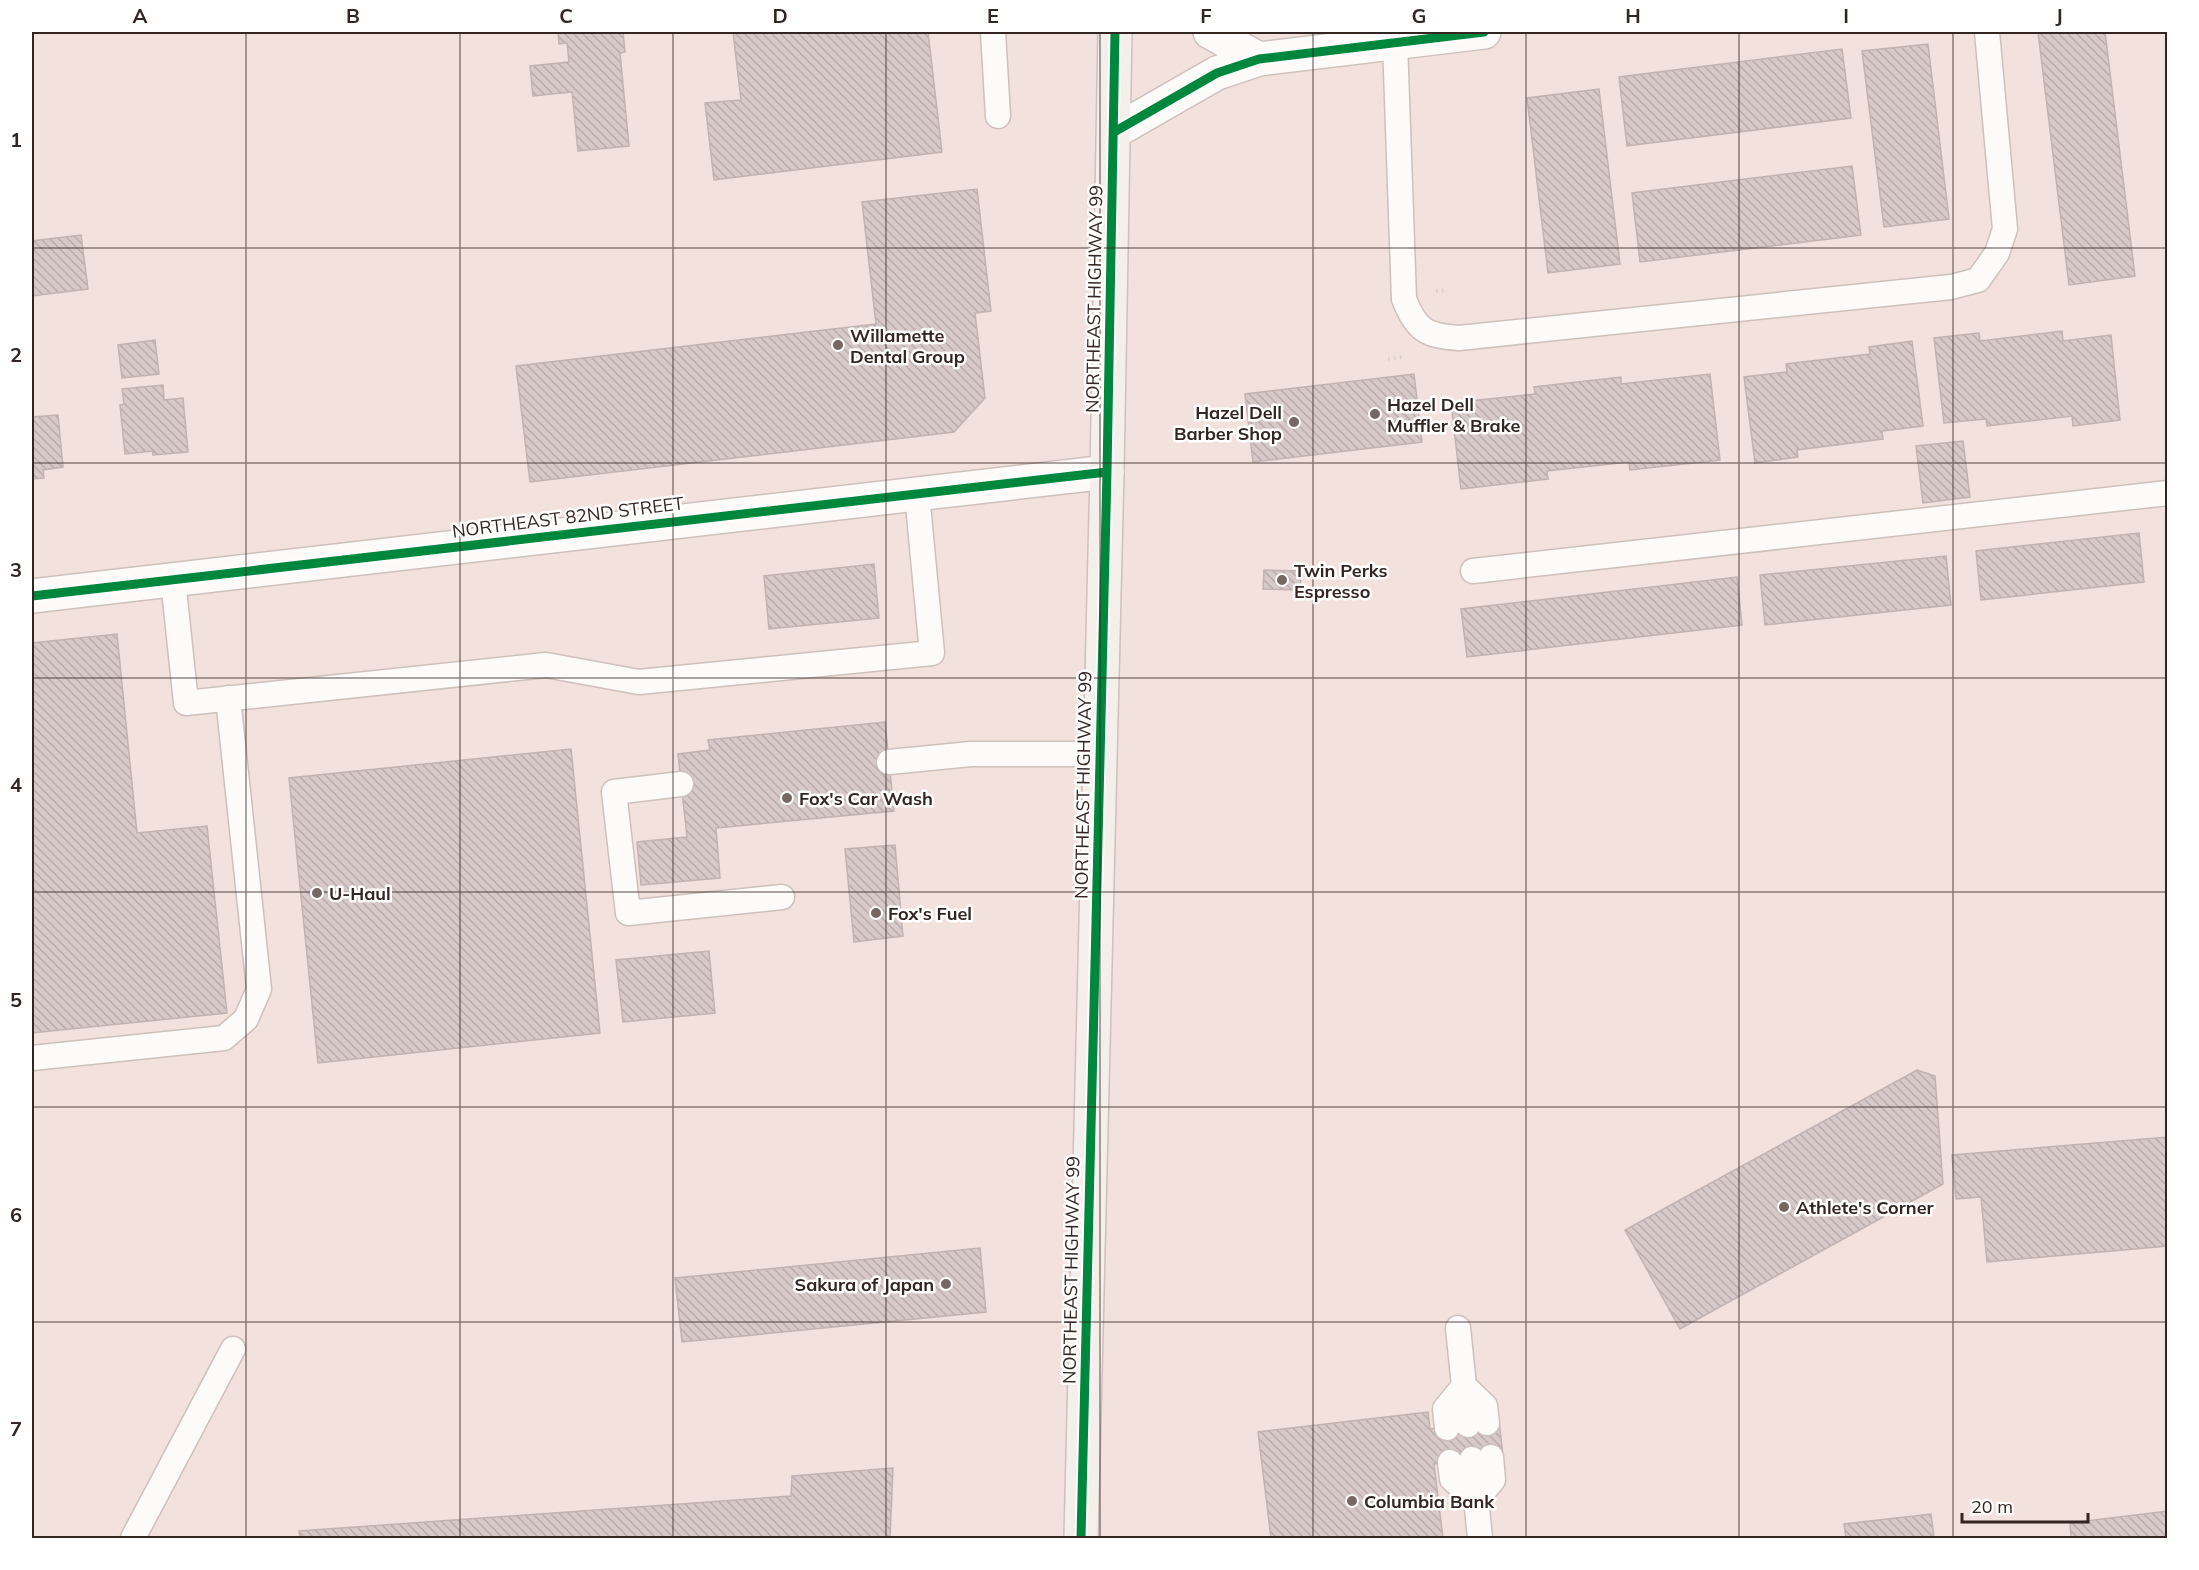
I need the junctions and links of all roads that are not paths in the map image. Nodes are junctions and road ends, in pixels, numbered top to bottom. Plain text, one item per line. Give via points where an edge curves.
1 (993, 32) edge
2 (1115, 32) edge
3 (1210, 32) edge
4 (1484, 32) edge
5 (1988, 32) edge
6 (1395, 42) junction
7 (1260, 58) junction
8 (998, 116) dead end
9 (1114, 132) junction
10 (1107, 472) junction
11 (2168, 493) edge
12 (916, 494) junction
13 (1473, 571) dead end
14 (173, 580) junction
15 (32, 596) edge
16 (228, 698) junction
17 (1100, 754) junction
18 (889, 762) dead end
19 (681, 784) dead end
20 (782, 897) dead end
21 (32, 1058) edge
22 (1458, 1328) dead end
23 (233, 1348) dead end
24 (1464, 1386) junction
25 (1476, 1500) junction
26 (133, 1539) edge
27 (1081, 1539) edge
28 (1480, 1539) edge

1 - 8 lane
2 - 9 main road, NORTHEAST HIGHWAY 99
3 - 7 street
4 - 6 street
5 - 6 lane via 2006,229 1997,253 1978,280 1952,287 1459,338 1440,337 1424,330 1412,320 1404,299
6 - 7 street
7 - 9 street via 1217,73
9 - 10 main road, NORTHEAST HIGHWAY 99
10 - 12 street, NORTHEAST 82ND STREET
10 - 17 main road, NORTHEAST HIGHWAY 99
11 - 13 lane
12 - 14 street, NORTHEAST 82ND STREET
12 - 16 lane via 932,653 639,682 546,665
14 - 15 street, NORTHEAST 82ND STREET
14 - 16 lane via 186,703
16 - 21 lane via 259,989 246,1019 224,1038
17 - 18 lane via 971,754
17 - 27 main road, NORTHEAST HIGHWAY 99
19 - 20 lane via 614,792 628,913
22 - 24 lane
23 - 26 lane
24 - 24 lane via 1485,1406 1467,1425 1445,1409
25 - 25 lane via 1493,1480 1471,1460 1452,1479
25 - 28 lane

